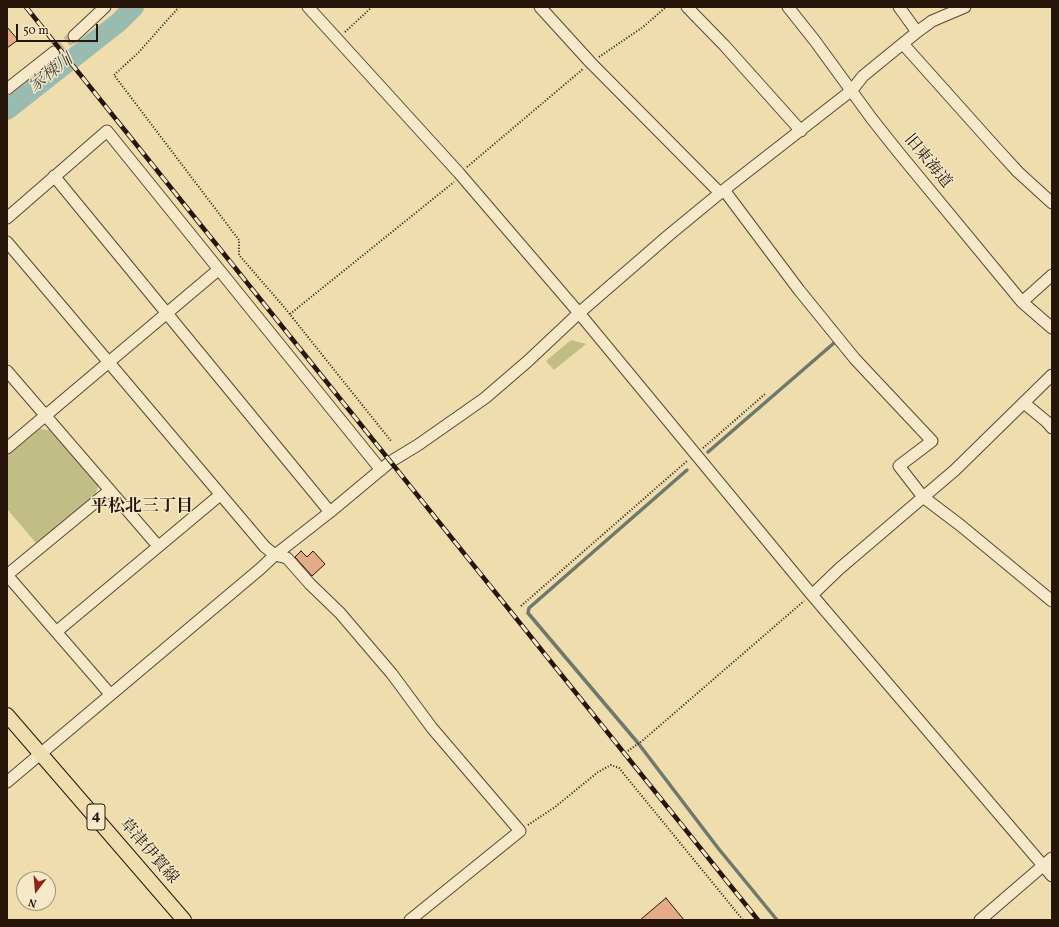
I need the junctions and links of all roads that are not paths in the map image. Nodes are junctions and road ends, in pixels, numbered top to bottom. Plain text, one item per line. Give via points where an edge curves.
1 (104, 7) edge
2 (308, 7) edge
3 (540, 7) edge
4 (687, 7) edge
5 (788, 7) edge
6 (899, 7) edge
7 (965, 7) edge
8 (917, 32) junction
9 (74, 36) tunnel mouth
10 (903, 44) junction
11 (54, 52) tunnel mouth
12 (7, 89) edge
13 (852, 90) junction
14 (801, 132) junction
15 (54, 176) junction
16 (722, 192) junction
17 (1052, 203) edge
18 (7, 218) edge
19 (7, 242) edge
20 (218, 270) junction
21 (1052, 275) edge
22 (1022, 302) junction
23 (166, 313) junction
24 (579, 314) junction
25 (1052, 328) edge
26 (110, 362) junction
27 (7, 371) edge
28 (1052, 375) edge
29 (1024, 403) junction
30 (46, 416) junction
31 (1052, 428) edge
32 (7, 448) edge
33 (381, 470) junction
34 (109, 491) junction
35 (220, 495) junction
36 (923, 497) junction
37 (330, 512) junction
38 (158, 546) junction
39 (275, 555) junction
40 (7, 575) edge
41 (812, 595) junction
42 (1052, 601) edge
43 (56, 632) junction
44 (110, 694) junction
45 (7, 715) edge
46 (40, 753) junction
47 (7, 782) edge
48 (1052, 858) edge
49 (1043, 866) junction
50 (1052, 876) edge
51 (184, 920) edge
52 (410, 920) edge
53 (980, 920) edge

1 - 9 street
2 - 24 street via 459,173
3 - 16 street via 591,63
4 - 14 street
5 - 13 street, 旧東海道
6 - 8 street
7 - 8 street
8 - 10 street
10 - 13 street via 863,76
10 - 17 street via 1018,172
11 - 12 street
13 - 14 street
13 - 22 street, 旧東海道 via 899,153
14 - 16 street
15 - 18 street
15 - 20 street via 107,131
15 - 23 street
16 - 24 street
16 - 36 street via 856,360 932,442 899,466
19 - 26 street
20 - 23 street
20 - 33 street
21 - 22 street
22 - 25 street, 旧東海道
23 - 26 street
23 - 37 street
24 - 33 street via 485,398
24 - 41 street
26 - 30 street
26 - 35 street
27 - 30 street
28 - 29 street
29 - 31 street
29 - 36 street via 955,470
30 - 32 street
30 - 34 street
33 - 37 street
34 - 38 street
34 - 40 street
35 - 38 street
35 - 39 street
36 - 41 street
36 - 42 street
37 - 39 street
38 - 43 street
39 - 44 street
39 - 52 street via 287,558 340,613 392,674 432,728 520,831
40 - 43 street
41 - 49 street
43 - 44 street
44 - 46 street
45 - 46 main road, 草津伊賀線 / 4
46 - 47 street
46 - 51 main road, 草津伊賀線 / 4
48 - 49 street
49 - 50 street
49 - 53 street

